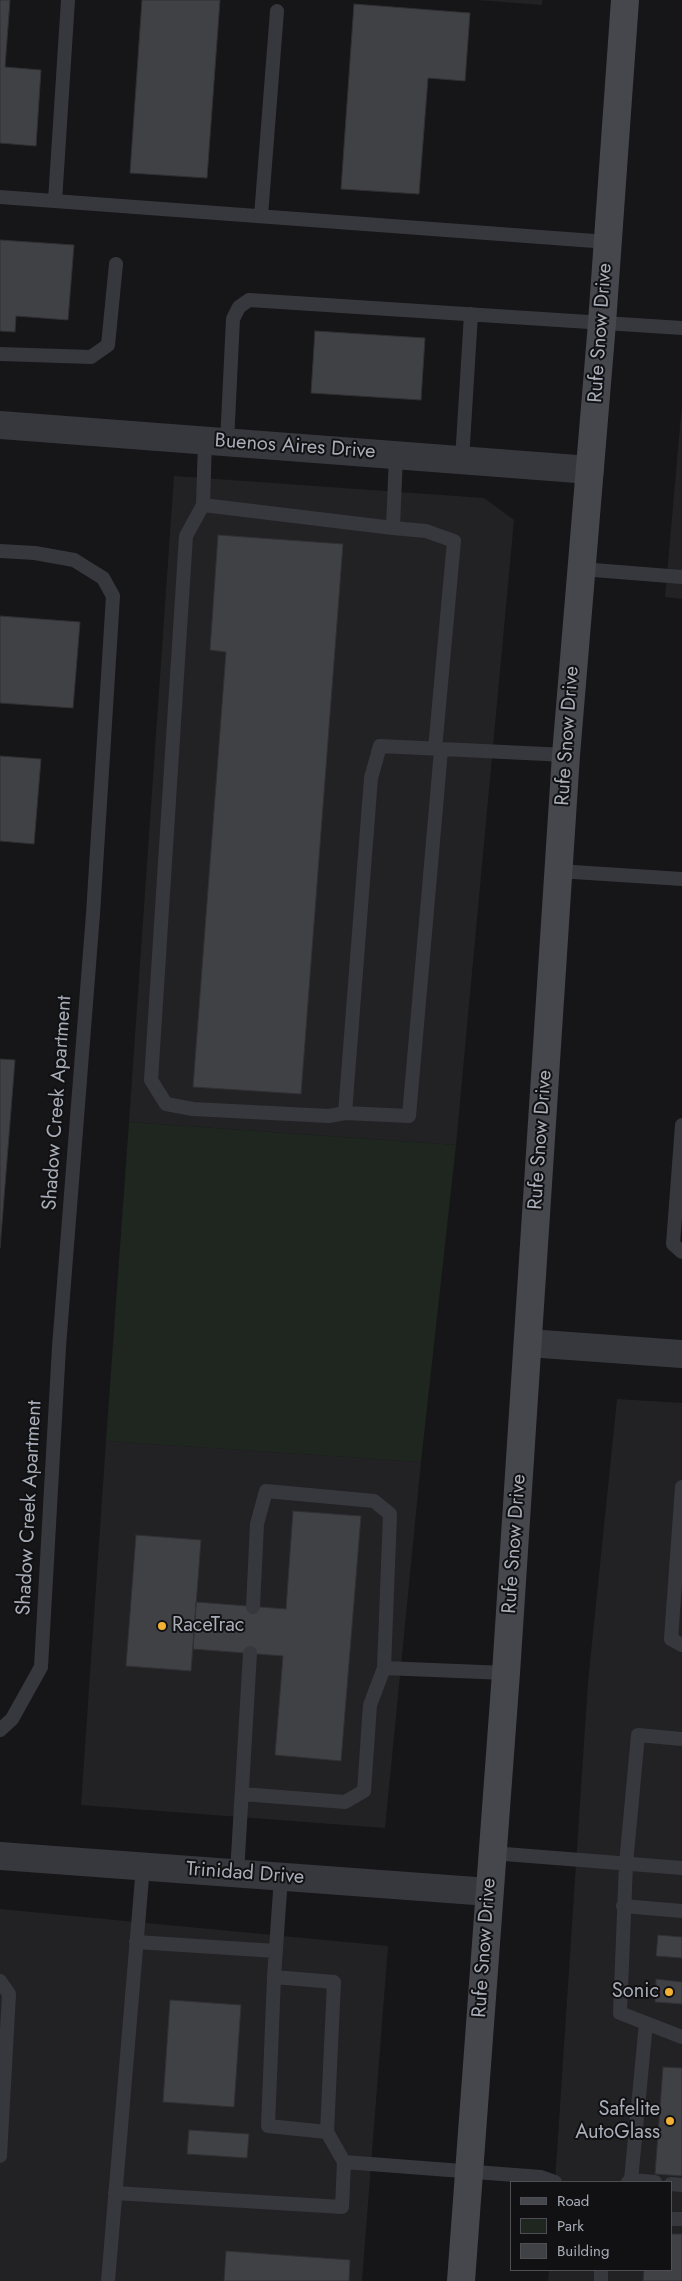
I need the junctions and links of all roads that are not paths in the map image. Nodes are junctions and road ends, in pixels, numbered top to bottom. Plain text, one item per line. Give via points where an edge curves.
1 (68, 0) edge
2 (624, 0) edge
3 (278, 11) dead end
4 (0, 197) edge
5 (55, 201) junction
6 (261, 216) junction
7 (608, 242) junction
8 (116, 264) dead end
9 (471, 314) junction
10 (602, 323) junction
11 (682, 328) edge
12 (0, 354) edge
13 (0, 425) edge
14 (216, 441) junction
15 (396, 455) junction
16 (462, 460) junction
17 (590, 470) junction
18 (203, 505) junction
19 (393, 528) junction
20 (0, 550) edge
21 (581, 569) junction
22 (682, 576) edge
23 (438, 749) junction
24 (566, 756) junction
25 (558, 871) junction
26 (682, 879) edge
27 (345, 1113) junction
28 (682, 1124) edge
29 (682, 1252) edge
30 (528, 1343) junction
31 (682, 1354) edge
32 (682, 1487) edge
33 (253, 1607) dead end
34 (682, 1645) edge
35 (250, 1654) dead end
36 (384, 1668) junction
37 (506, 1673) junction
38 (0, 1730) edge
39 (682, 1739) edge
40 (242, 1794) junction
41 (492, 1853) junction
42 (0, 1856) edge
43 (626, 1864) junction
44 (143, 1866) junction
45 (682, 1868) edge
46 (237, 1873) junction
47 (281, 1877) junction
48 (489, 1892) junction
49 (623, 1906) junction
50 (682, 1911) edge
51 (136, 1942) junction
52 (276, 1951) junction
53 (274, 1977) junction
54 (0, 1981) edge
55 (646, 2023) junction
56 (682, 2036) edge
57 (327, 2132) junction
58 (0, 2156) edge
59 (344, 2162) junction
60 (469, 2170) junction
61 (552, 2181) edge
62 (630, 2181) edge
63 (115, 2193) junction
64 (108, 2281) edge
65 (461, 2281) edge

1 - 5 lane
2 - 7 main road, Rufe Snow Drive
3 - 6 lane
4 - 5 lane
5 - 6 lane
6 - 7 lane
7 - 10 main road, Rufe Snow Drive
8 - 12 lane via 108,344 90,357
9 - 10 lane
9 - 14 lane via 249,300 238,307 234,319
9 - 16 lane
10 - 11 lane
10 - 17 main road, Rufe Snow Drive
13 - 14 street, Buenos Aires Drive
14 - 15 street, Buenos Aires Drive
14 - 18 lane
15 - 16 street, Buenos Aires Drive
15 - 19 lane
16 - 17 street, Buenos Aires Drive
17 - 21 main road, Rufe Snow Drive
18 - 19 lane
18 - 27 lane via 186,536 151,1080 166,1104 193,1109 329,1116
19 - 23 lane via 426,531 454,541
20 - 38 lane, Shadow Creek Apartment via 74,560 103,578 113,596 93,914 59,1346 41,1666 12,1719
21 - 22 lane
21 - 24 main road, Rufe Snow Drive
23 - 24 lane
23 - 27 lane via 380,746 371,778
23 - 27 lane via 409,1116
24 - 25 main road, Rufe Snow Drive
25 - 26 lane
25 - 30 main road, Rufe Snow Drive
28 - 29 lane via 673,1244
30 - 31 street
30 - 37 main road, Rufe Snow Drive
32 - 34 lane via 671,1639
33 - 36 lane via 257,1524 266,1491 374,1501 390,1514
35 - 40 lane
36 - 37 lane
36 - 40 lane via 370,1705 364,1790 345,1802
37 - 41 main road, Rufe Snow Drive
39 - 43 lane via 638,1735
40 - 46 lane
41 - 43 lane
41 - 48 main road, Rufe Snow Drive
42 - 44 street, Trinidad Drive
43 - 45 lane
43 - 49 lane
44 - 46 street, Trinidad Drive
44 - 51 lane
46 - 47 street, Trinidad Drive
47 - 48 street, Trinidad Drive
47 - 52 lane
48 - 60 main road, Rufe Snow Drive
49 - 50 lane
49 - 55 lane via 620,2013
51 - 52 lane
51 - 63 lane
52 - 53 lane
53 - 57 lane via 268,2126
53 - 57 lane via 334,1982
54 - 58 lane via 9,1994
55 - 56 lane
55 - 62 lane
57 - 59 lane
59 - 60 lane
59 - 63 lane via 342,2207
60 - 61 lane
60 - 65 main road, Rufe Snow Drive
63 - 64 lane

